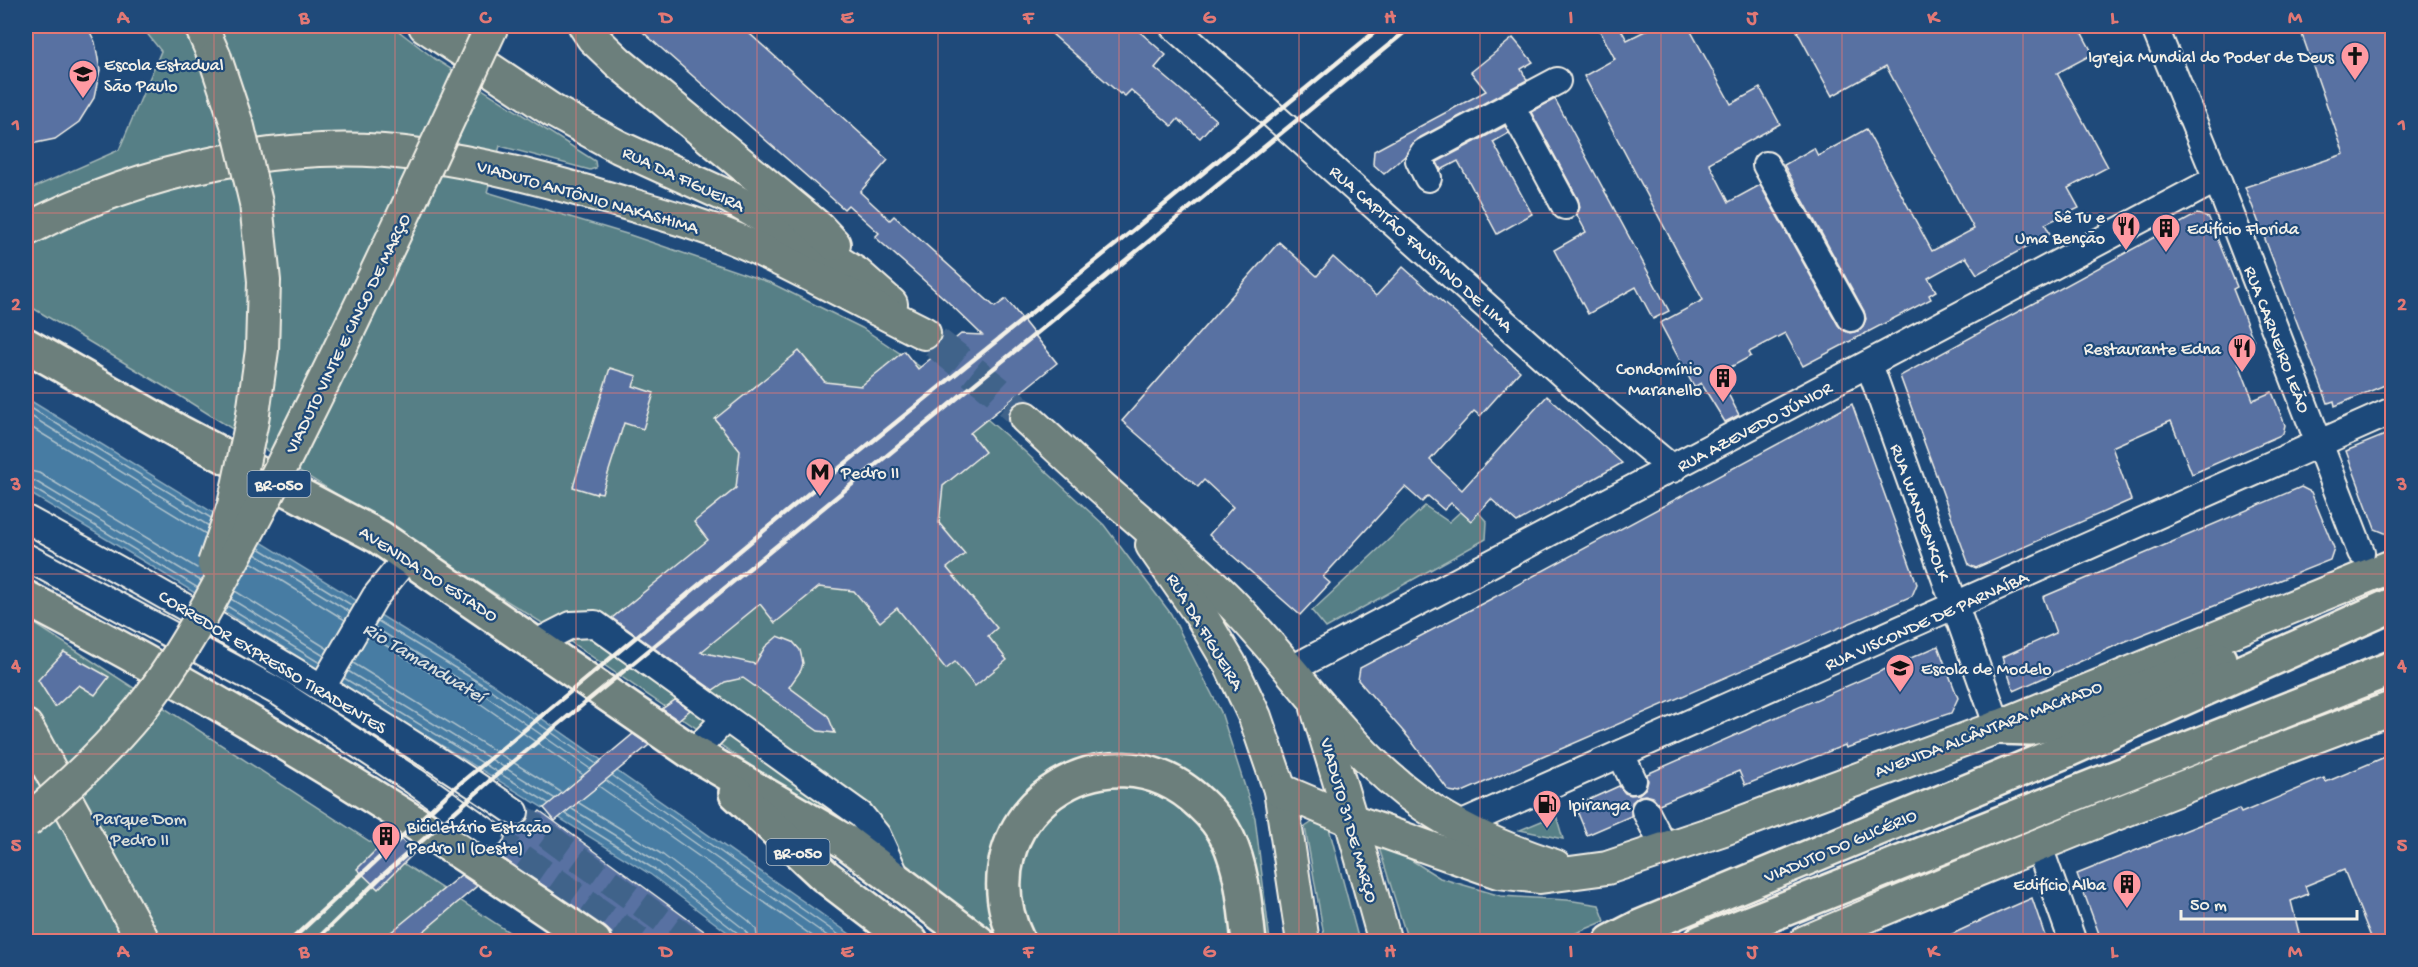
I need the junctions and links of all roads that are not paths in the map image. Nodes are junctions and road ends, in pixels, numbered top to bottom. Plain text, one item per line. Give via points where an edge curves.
1 (201, 26) edge
2 (425, 26) edge
3 (460, 26) edge
4 (492, 26) edge
5 (585, 26) edge
6 (1173, 26) edge
7 (2154, 26) edge
8 (1557, 81) dead end
9 (510, 83) junction
10 (1511, 106) junction
11 (1766, 165) dead end
12 (1428, 178) dead end
13 (2217, 179) junction
14 (1565, 206) dead end
15 (26, 230) edge
16 (856, 274) junction
17 (1851, 318) dead end
18 (930, 337) joint
19 (26, 345) edge
20 (1869, 364) junction
21 (2392, 411) edge
22 (1026, 418) tunnel mouth
23 (2318, 444) junction
24 (1673, 469) junction
25 (1130, 513) junction
26 (26, 519) edge
27 (2361, 552) dead end
28 (408, 556) junction
29 (26, 557) edge
30 (2392, 566) edge
31 (26, 597) edge
32 (2392, 605) edge
33 (1955, 607) junction
34 (204, 613) junction
35 (2345, 624) junction
36 (534, 644) junction
37 (2392, 668) edge
38 (1290, 670) junction
39 (324, 684) dead end
40 (1314, 698) junction
41 (2392, 708) edge
42 (726, 718) junction
43 (26, 726) edge
44 (1998, 727) junction
45 (693, 753) junction
46 (1621, 754) junction
47 (1633, 780) dead end
48 (1280, 790) junction
49 (1645, 810) dead end
50 (515, 812) tunnel mouth
51 (1352, 820) junction
52 (26, 822) edge
53 (1458, 826) junction
54 (491, 835) tunnel mouth
55 (2038, 844) junction
56 (1665, 849) junction
57 (1577, 871) junction
58 (898, 881) junction
59 (131, 928) edge
60 (1017, 940) edge
61 (144, 942) edge
62 (594, 942) edge
63 (911, 942) edge
64 (978, 942) edge
65 (1249, 942) edge
66 (1303, 942) edge
67 (1385, 942) edge
68 (1611, 942) edge
69 (1701, 942) edge
70 (1805, 942) edge
71 (2073, 942) edge

1 - 34 main road, bridge via 240,138 256,203 264,281 262,350 252,422
2 - 9 main road, RUA DA FIGUEIRA
3 - 9 main road
4 - 34 main road, VIADUTO VINTE E CINCO DE MARÇO, bridge via 363,303
5 - 16 main road via 618,62 819,228
6 - 24 street, RUA CAPITÃO FAUSTINO DE LIMA
7 - 13 street, RUA CARNEIRO LEÃO
8 - 10 street
9 - 16 main road, RUA DA FIGUEIRA via 619,147 729,197
10 - 12 street via 1420,156
10 - 14 street
11 - 17 street
13 - 20 street, RUA AZEVEDO JÚNIOR
13 - 23 street, RUA CARNEIRO LEÃO
15 - 18 main road, VIADUTO ANTÔNIO NAKASHIMA, bridge via 58,212 127,185 198,166 271,154 345,150 419,154 492,167 676,218 748,244
16 - 18 main road, RUA DA FIGUEIRA
19 - 28 highway, AVENIDA DO ESTADO / BR-050
20 - 24 street, RUA AZEVEDO JÚNIOR
20 - 33 street, RUA WANDENKOLK
21 - 23 street, RUA VISCONDE DE PARNAÍBA
22 - 25 main road, RUA DA FIGUEIRA
23 - 27 street, RUA CARNEIRO LEÃO
23 - 33 street, RUA VISCONDE DE PARNAÍBA
24 - 38 street, RUA AZEVEDO JÚNIOR
25 - 38 main road, RUA DA FIGUEIRA via 1192,565
25 - 48 main road, RUA DA FIGUEIRA via 1230,664 1255,717
26 - 50 street, CORREDOR EXPRESSO TIRADENTES via 136,579 411,743
28 - 36 highway, AVENIDA DO ESTADO / BR-050
28 - 39 street via 375,597
29 - 54 street, CORREDOR EXPRESSO TIRADENTES via 280,693
30 - 44 main road, AVENIDA ALCÂNTARA MACHADO
31 - 62 highway via 321,763
32 - 35 highway
33 - 44 street, RUA WANDENKOLK
33 - 46 street, RUA VISCONDE DE PARNAÍBA
34 - 52 main road, VIADUTO VINTE E CINCO DE MARÇO, bridge via 140,710 102,754
35 - 44 highway via 2216,660 2049,724
35 - 68 highway, VIADUTO DO GLICÉRIO via 2070,749
36 - 42 street via 571,625 595,624
36 - 45 highway, AVENIDA DO ESTADO / BR-050
37 - 69 highway, VIADUTO DO GLICÉRIO
38 - 40 main road, RUA DA FIGUEIRA
40 - 51 main road, VIADUTO 31 DE MARÇO
40 - 53 main road, RUA DA FIGUEIRA via 1373,762 1423,805
41 - 55 main road
42 - 45 street
42 - 58 street via 861,814 877,835
43 - 59 main road
44 - 56 main road, AVENIDA ALCÂNTARA MACHADO
45 - 58 highway, AVENIDA DO ESTADO via 846,842
45 - 63 highway, AVENIDA DO ESTADO / BR-050 via 825,876
46 - 47 street
46 - 53 street, RUA VISCONDE DE PARNAÍBA
48 - 51 main road
48 - 66 main road, RUA DA FIGUEIRA
49 - 56 street
51 - 57 main road via 1498,872 1540,877
51 - 67 main road, VIADUTO 31 DE MARÇO
53 - 57 main road, RUA DA FIGUEIRA via 1496,845
55 - 70 main road
55 - 71 street
56 - 57 main road, AVENIDA ALCÂNTARA MACHADO via 1607,868
58 - 64 highway, AVENIDA DO ESTADO
59 - 61 main road
60 - 65 highway via 1007,915 1002,880 1006,856 1019,828 1028,813 1064,783 1116,770 1175,782 1213,816 1228,840 1241,879

